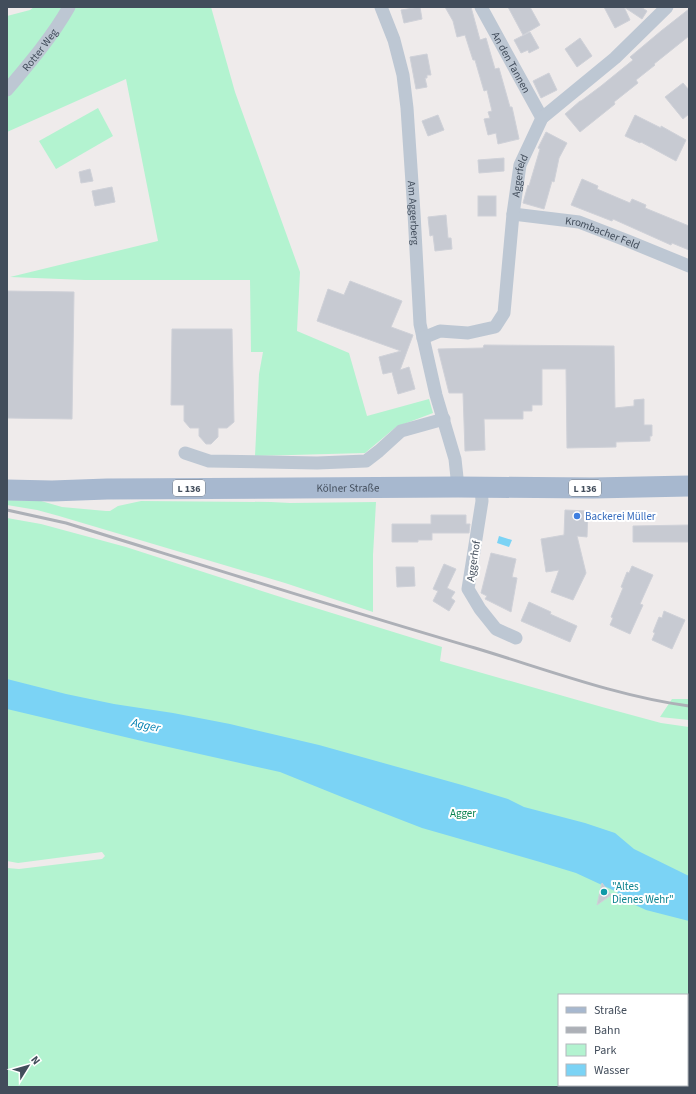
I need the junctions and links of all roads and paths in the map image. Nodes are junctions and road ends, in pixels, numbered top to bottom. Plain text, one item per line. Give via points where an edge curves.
1 (69, 7) edge
2 (381, 7) edge
3 (480, 7) edge
4 (666, 7) edge
5 (7, 90) edge
6 (542, 118) junction
7 (513, 214) junction
8 (689, 266) edge
9 (423, 338) junction
10 (444, 419) junction
11 (185, 453) dead end
12 (689, 486) edge
13 (458, 487) junction
14 (481, 487) junction
15 (7, 490) edge
16 (516, 638) dead end

1 - 5 street, Rotter Weg via 60,23
2 - 9 street, Am Aggerberg via 394,40 403,75
3 - 6 street, An den Tannen
4 - 6 street, Aggerfeld via 615,58
6 - 7 street, Aggerfeld via 520,165
7 - 8 street, Krombacher Feld via 579,222
7 - 9 street, Aggerfeld via 504,313 495,328 468,332 440,331
9 - 10 street, Am Aggerberg
10 - 11 street via 401,431 366,461 209,461
10 - 13 street, Am Aggerberg via 455,459
12 - 14 main road, Kölner Straße / L 136
13 - 14 main road, Kölner Straße / L 136
13 - 15 main road, Kölner Straße / L 136
14 - 16 street, Aggerhof via 482,501 468,589 496,629

